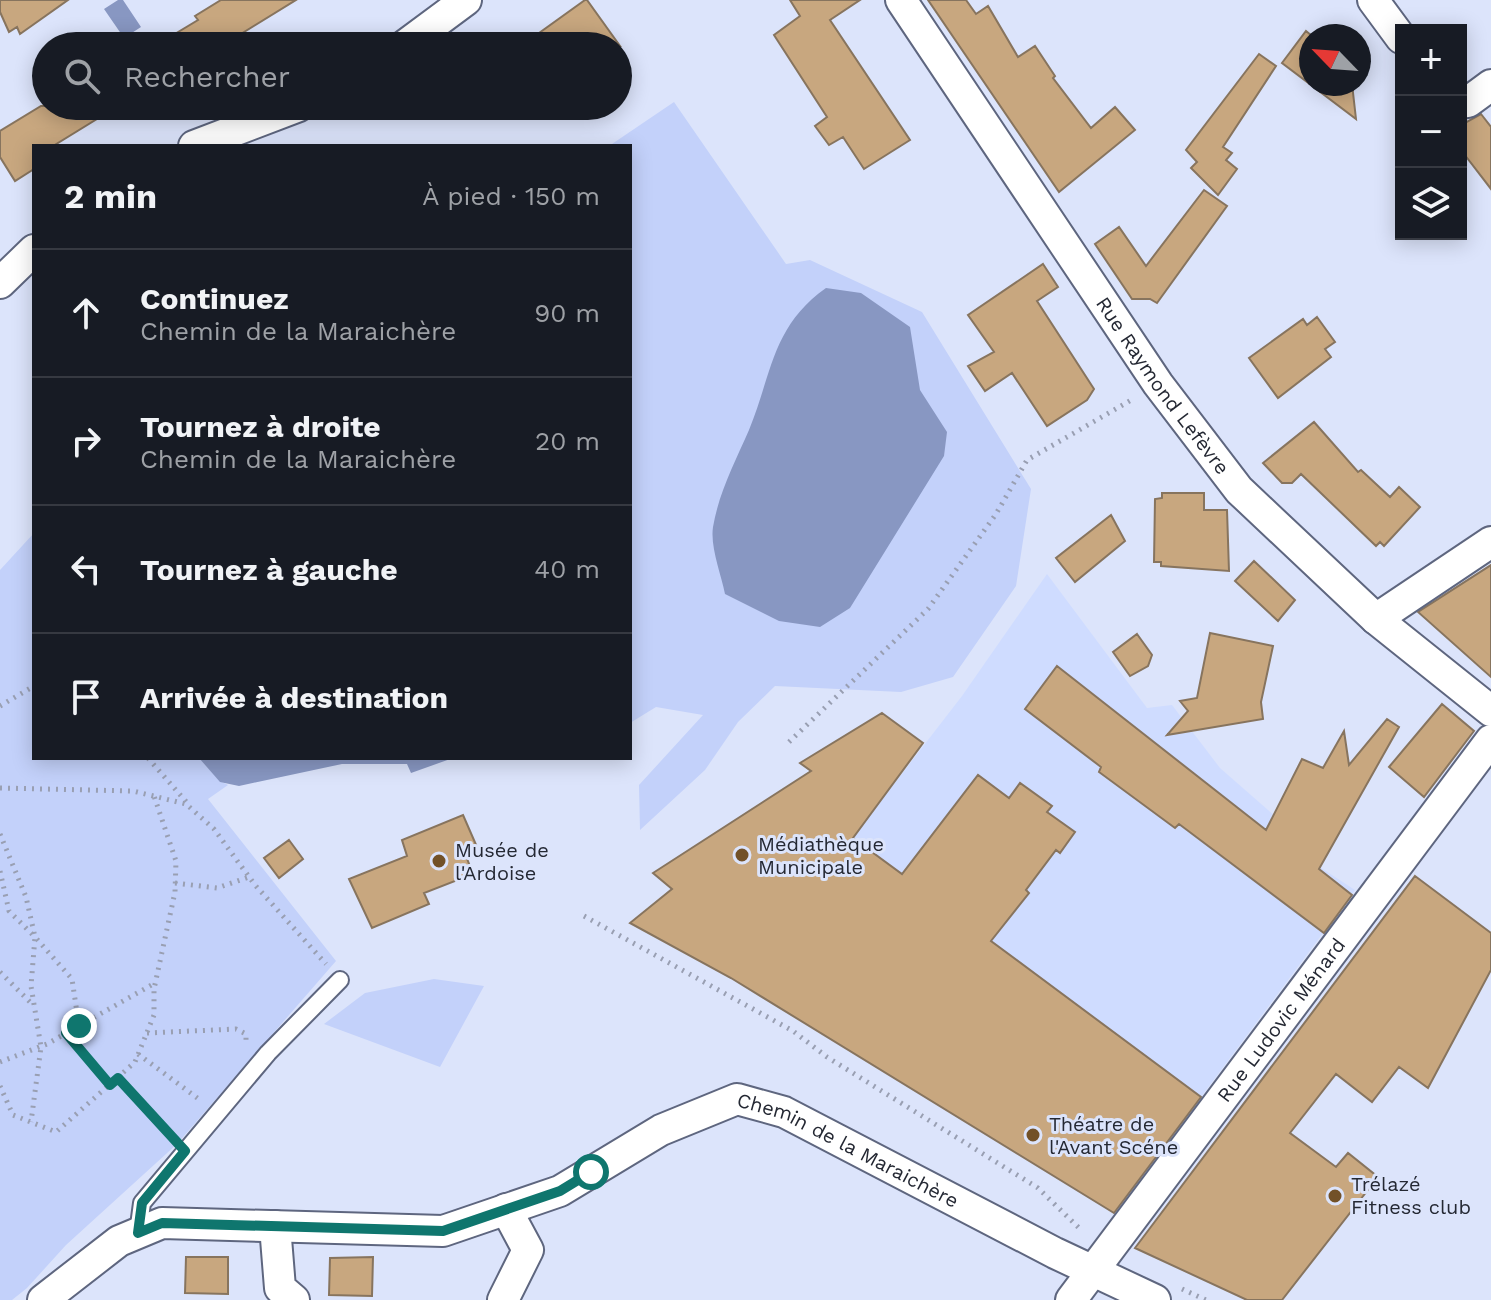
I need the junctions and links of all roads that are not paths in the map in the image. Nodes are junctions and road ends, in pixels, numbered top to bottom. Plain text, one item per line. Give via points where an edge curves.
1 (466, 0) edge
2 (901, 0) edge
3 (1373, 0) edge
4 (1395, 30) edge
5 (423, 32) edge
6 (1491, 85) edge
7 (1467, 102) edge
8 (262, 120) edge
9 (199, 144) edge
10 (32, 252) edge
11 (0, 283) edge
12 (1491, 542) edge
13 (1376, 619) junction
14 (1491, 711) edge
15 (1491, 740) edge
16 (340, 980) road end
17 (506, 1209) junction
18 (275, 1226) junction
19 (138, 1233) junction
20 (1098, 1262) junction
21 (1166, 1293) edge
22 (43, 1300) edge
23 (294, 1300) edge
24 (503, 1300) edge
25 (1071, 1300) edge

1 - 5 street
2 - 13 street, Rue Raymond Lefèvre via 1158,384 1239,490
3 - 4 street
6 - 7 street
8 - 9 street
10 - 11 street
12 - 13 street
13 - 14 street, Rue Raymond Lefèvre
15 - 20 street, Rue Ludovic Ménard
16 - 19 lane via 254,1069 142,1203
17 - 18 street, Chemin de la Maraichère via 443,1231
17 - 20 street, Chemin de la Maraichère via 560,1191 661,1130 737,1099 784,1112
17 - 24 street via 528,1250
18 - 19 street, Chemin de la Maraichère via 162,1223
18 - 23 street via 280,1288
19 - 22 street, Chemin de la Maraichère via 79,1269
20 - 21 street, Chemin de la Maraichère
20 - 25 street, Rue Ludovic Ménard

